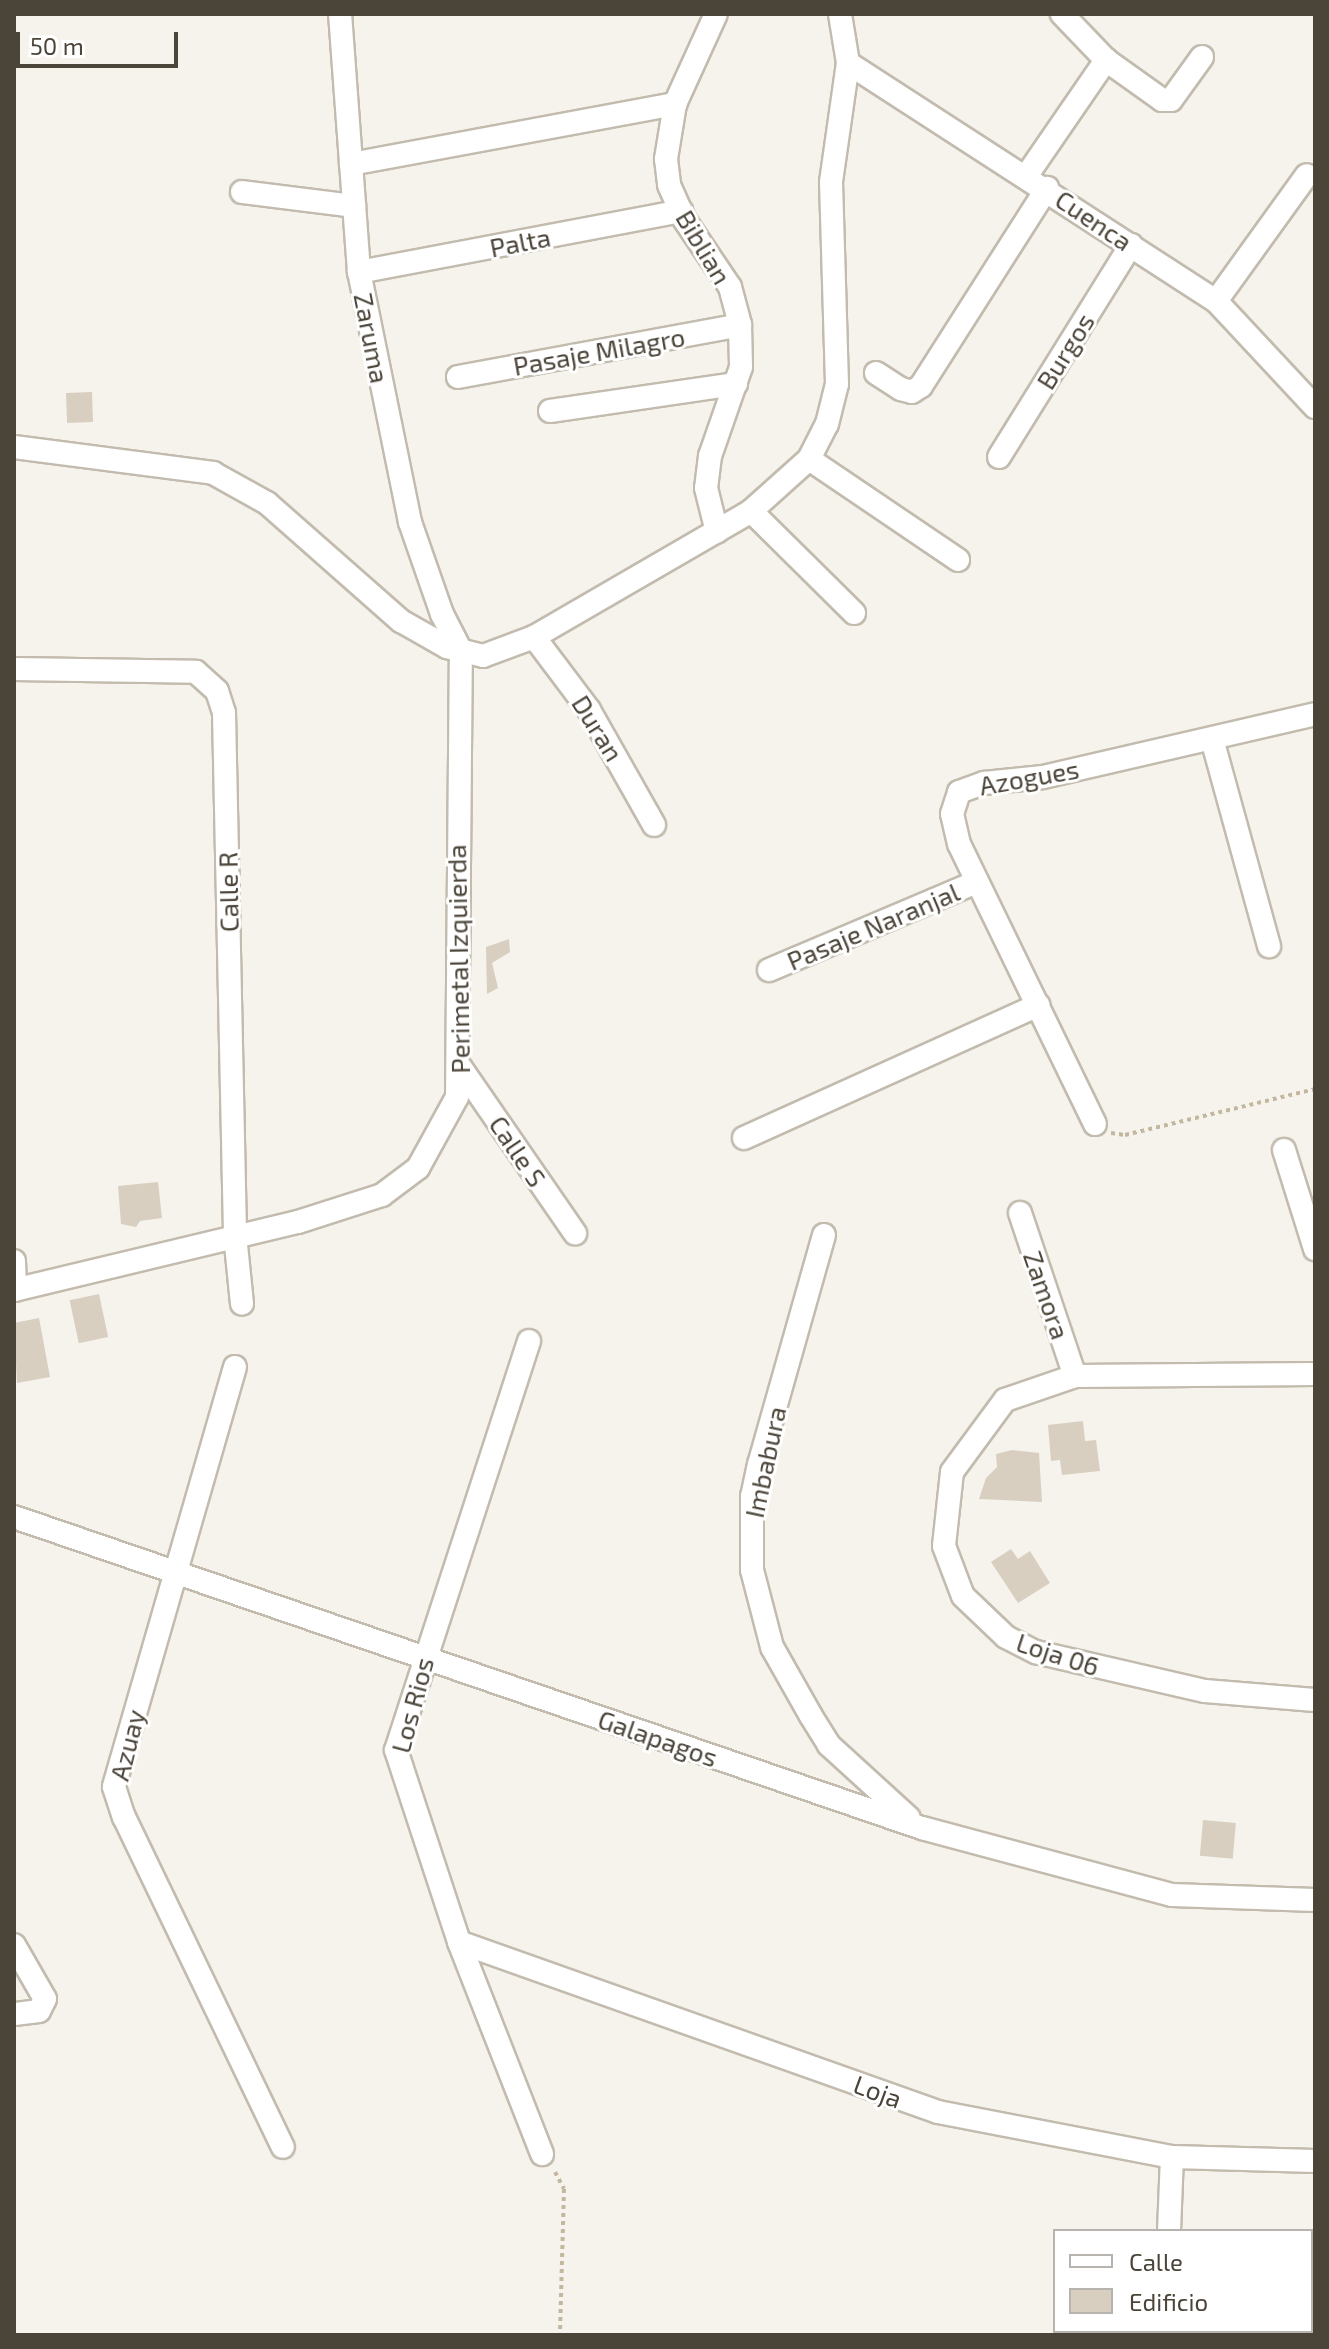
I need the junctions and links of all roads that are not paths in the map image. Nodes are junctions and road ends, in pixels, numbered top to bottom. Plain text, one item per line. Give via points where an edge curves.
1 (340, 14) edge
2 (716, 14) edge
3 (840, 14) edge
4 (1062, 14) edge
5 (1202, 57) dead end
6 (1106, 60) junction
7 (848, 63) junction
8 (675, 104) junction
9 (351, 164) junction
10 (1027, 175) junction
11 (1307, 175) dead end
12 (1047, 188) junction
13 (242, 192) dead end
14 (354, 206) junction
15 (681, 211) junction
16 (1131, 245) junction
17 (359, 272) junction
18 (1216, 301) junction
19 (740, 325) junction
20 (876, 373) dead end
21 (458, 377) dead end
22 (736, 384) junction
23 (1315, 407) edge
24 (550, 411) dead end
25 (14, 447) edge
26 (999, 457) dead end
27 (809, 459) junction
28 (751, 511) junction
29 (717, 532) junction
30 (958, 560) dead end
31 (854, 613) dead end
32 (534, 637) junction
33 (461, 651) junction
34 (14, 669) edge
35 (1315, 714) edge
36 (1212, 739) junction
37 (654, 825) dead end
38 (976, 882) junction
39 (1269, 946) dead end
40 (769, 970) dead end
41 (1038, 1005) junction
42 (461, 1068) junction
43 (1095, 1124) road end
44 (744, 1138) dead end
45 (1284, 1150) dead end
46 (1020, 1213) dead end
47 (575, 1233) dead end
48 (235, 1235) junction
49 (824, 1235) dead end
50 (1315, 1249) edge
51 (14, 1261) edge
52 (14, 1290) edge
53 (242, 1304) dead end
54 (529, 1341) dead end
55 (235, 1367) dead end
56 (1315, 1374) edge
57 (1075, 1376) junction
58 (14, 1517) edge
59 (177, 1571) junction
60 (424, 1657) junction
61 (1315, 1700) edge
62 (922, 1828) junction
63 (1315, 1900) edge
64 (459, 1942) junction
65 (14, 1945) edge
66 (14, 2014) edge
67 (283, 2147) dead end
68 (542, 2154) road end
69 (1172, 2157) junction
70 (1315, 2161) edge
71 (1169, 2229) edge

1 - 9 street, Zaruma
2 - 8 street, Biblian
3 - 7 street
4 - 6 street
5 - 6 street via 1171,100 1162,100
6 - 10 street
7 - 10 street, Cuenca
7 - 27 street via 831,182 837,384 827,424
8 - 9 street
8 - 15 street, Biblian via 666,159 669,185
9 - 14 street, Zaruma
10 - 12 street, Cuenca
11 - 18 street
12 - 16 street, Cuenca
12 - 20 street via 921,386 912,392 901,389
13 - 14 street
14 - 17 street, Zaruma
15 - 17 street, Palta
15 - 19 street, Biblian via 730,287
16 - 18 street, Cuenca
16 - 26 street, Burgos
17 - 33 street, Zaruma via 410,522 442,614
18 - 23 street, Cuenca
19 - 21 street, Pasaje Milagro
19 - 22 street, Biblian
22 - 24 street
22 - 29 street, Biblian via 708,467 706,488
25 - 33 street via 213,473 267,503 401,621
27 - 28 street
27 - 30 street
28 - 29 street
28 - 31 street
29 - 32 street
32 - 33 street via 502,653
32 - 37 street, Duran via 589,710
33 - 42 street, Perimetal Izquierda via 456,845
34 - 48 street, Calle R via 196,672 217,691 224,713
35 - 36 street, Azogues
36 - 38 street, Azogues via 959,792 952,814
36 - 39 street
38 - 40 street, Pasaje Naranjal
38 - 41 street, Azogues
41 - 43 street, Azogues
41 - 44 street
42 - 47 street, Calle S
42 - 48 street, Perimetal Izquierda via 457,1097 418,1168 382,1195
45 - 50 street
46 - 57 street, Zamora
48 - 52 street, Perimetal Izquierda
48 - 53 street, Calle R
49 - 62 street, Imbabura via 752,1496 752,1570 772,1647 829,1745
51 - 52 street
54 - 60 street, Los Rios
55 - 59 street, Azuay
56 - 57 street, Loja 06
57 - 61 street, Loja 06 via 1005,1400 952,1472 944,1546 963,1596 1006,1637 1065,1662 1205,1691
58 - 59 street, Galapagos
59 - 60 street, Galapagos
59 - 67 street, Azuay via 114,1787
60 - 62 street, Galapagos
60 - 64 street, Los Rios via 396,1763
62 - 63 street, Galapagos via 1172,1895
64 - 68 street, Los Rios
64 - 69 street, Loja via 938,2112
65 - 66 street via 45,1999 39,2011
69 - 70 street, Loja
69 - 71 street

